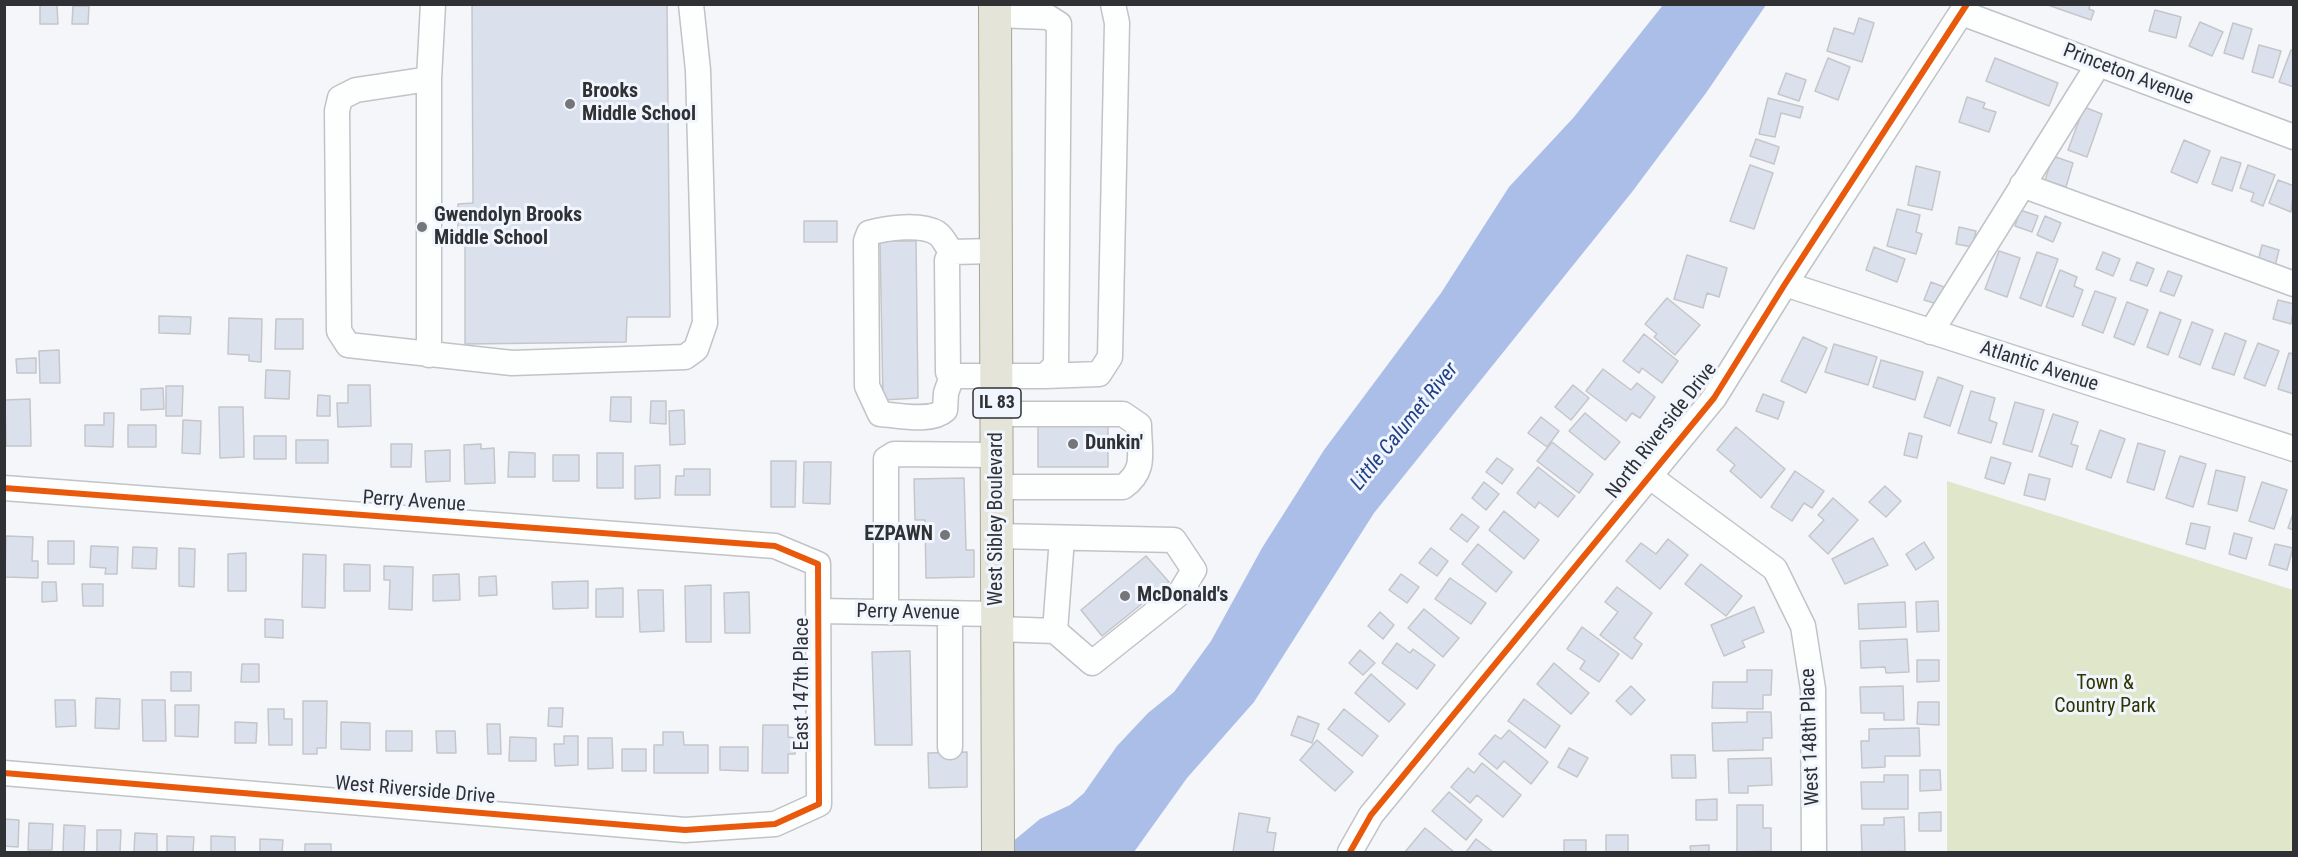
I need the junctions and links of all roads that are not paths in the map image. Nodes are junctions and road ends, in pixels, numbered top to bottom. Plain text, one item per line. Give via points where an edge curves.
1 (433, 4) edge
2 (691, 4) edge
3 (1113, 4) edge
4 (1965, 9) edge
5 (995, 10) edge
6 (1054, 11) edge
7 (2098, 64) junction
8 (429, 79) junction
9 (2294, 138) edge
10 (2022, 185) junction
11 (945, 244) junction
12 (996, 251) junction
13 (1785, 284) junction
14 (2294, 284) edge
15 (1931, 332) junction
16 (429, 355) junction
17 (1088, 375) junction
18 (952, 376) junction
19 (997, 376) junction
20 (1048, 376) junction
21 (997, 414) junction
22 (1052, 414) junction
23 (1089, 414) junction
24 (2294, 449) edge
25 (997, 455) junction
26 (1649, 476) junction
27 (997, 487) junction
28 (4, 488) edge
29 (997, 536) junction
30 (1062, 538) junction
31 (818, 564) joint
32 (820, 611) junction
33 (886, 612) junction
34 (950, 614) junction
35 (997, 622) junction
36 (1055, 631) junction
37 (950, 747) dead end
38 (4, 773) edge
39 (819, 804) joint
40 (998, 852) edge
41 (1350, 852) edge
42 (1814, 852) edge

1 - 8 street
2 - 16 street via 698,70 705,323 696,349 685,357 512,363
3 - 17 street via 1117,23 1110,357 1099,374
4 - 7 street, Princeton Avenue
4 - 13 street, North Riverside Drive
5 - 6 street
5 - 12 main road, West Sibley Boulevard / IL 83
6 - 20 street via 1059,24 1056,365
7 - 9 street, Princeton Avenue
7 - 10 street
8 - 16 street
8 - 16 street via 356,90 340,98 337,111 339,332 348,345
10 - 14 street
10 - 15 street
11 - 12 street
11 - 18 street via 948,372
11 - 18 street via 930,229 869,233 867,386 880,414 915,417 945,410
12 - 19 main road, West Sibley Boulevard / IL 83
13 - 15 street, Atlantic Avenue
13 - 26 street, North Riverside Drive via 1714,398
15 - 24 street, Atlantic Avenue
17 - 20 street
17 - 23 street
18 - 19 street
19 - 20 street
19 - 21 main road, West Sibley Boulevard / IL 83
20 - 22 street
21 - 22 street
21 - 25 main road, West Sibley Boulevard / IL 83
22 - 23 street
23 - 27 street via 1123,414 1139,425 1139,470 1135,478 1123,487
25 - 27 main road, West Sibley Boulevard / IL 83
25 - 33 street via 894,454 886,459
26 - 41 street, North Riverside Drive via 1371,815
26 - 42 street, West 148th Place via 1775,569 1803,626 1813,689
27 - 29 main road, West Sibley Boulevard / IL 83
28 - 31 street, Perry Avenue via 775,546
29 - 30 street
29 - 35 main road, West Sibley Boulevard / IL 83
30 - 36 street
30 - 36 street via 1174,540 1194,570 1179,593 1092,663
31 - 32 street, East 147th Place
32 - 33 street, Perry Avenue
32 - 39 street, East 147th Place
33 - 34 street, Perry Avenue
34 - 35 street, Perry Avenue
34 - 37 street
35 - 36 street, Perry Avenue
35 - 40 main road, West Sibley Boulevard / IL 83
38 - 39 street, West Riverside Drive via 685,830 775,824

